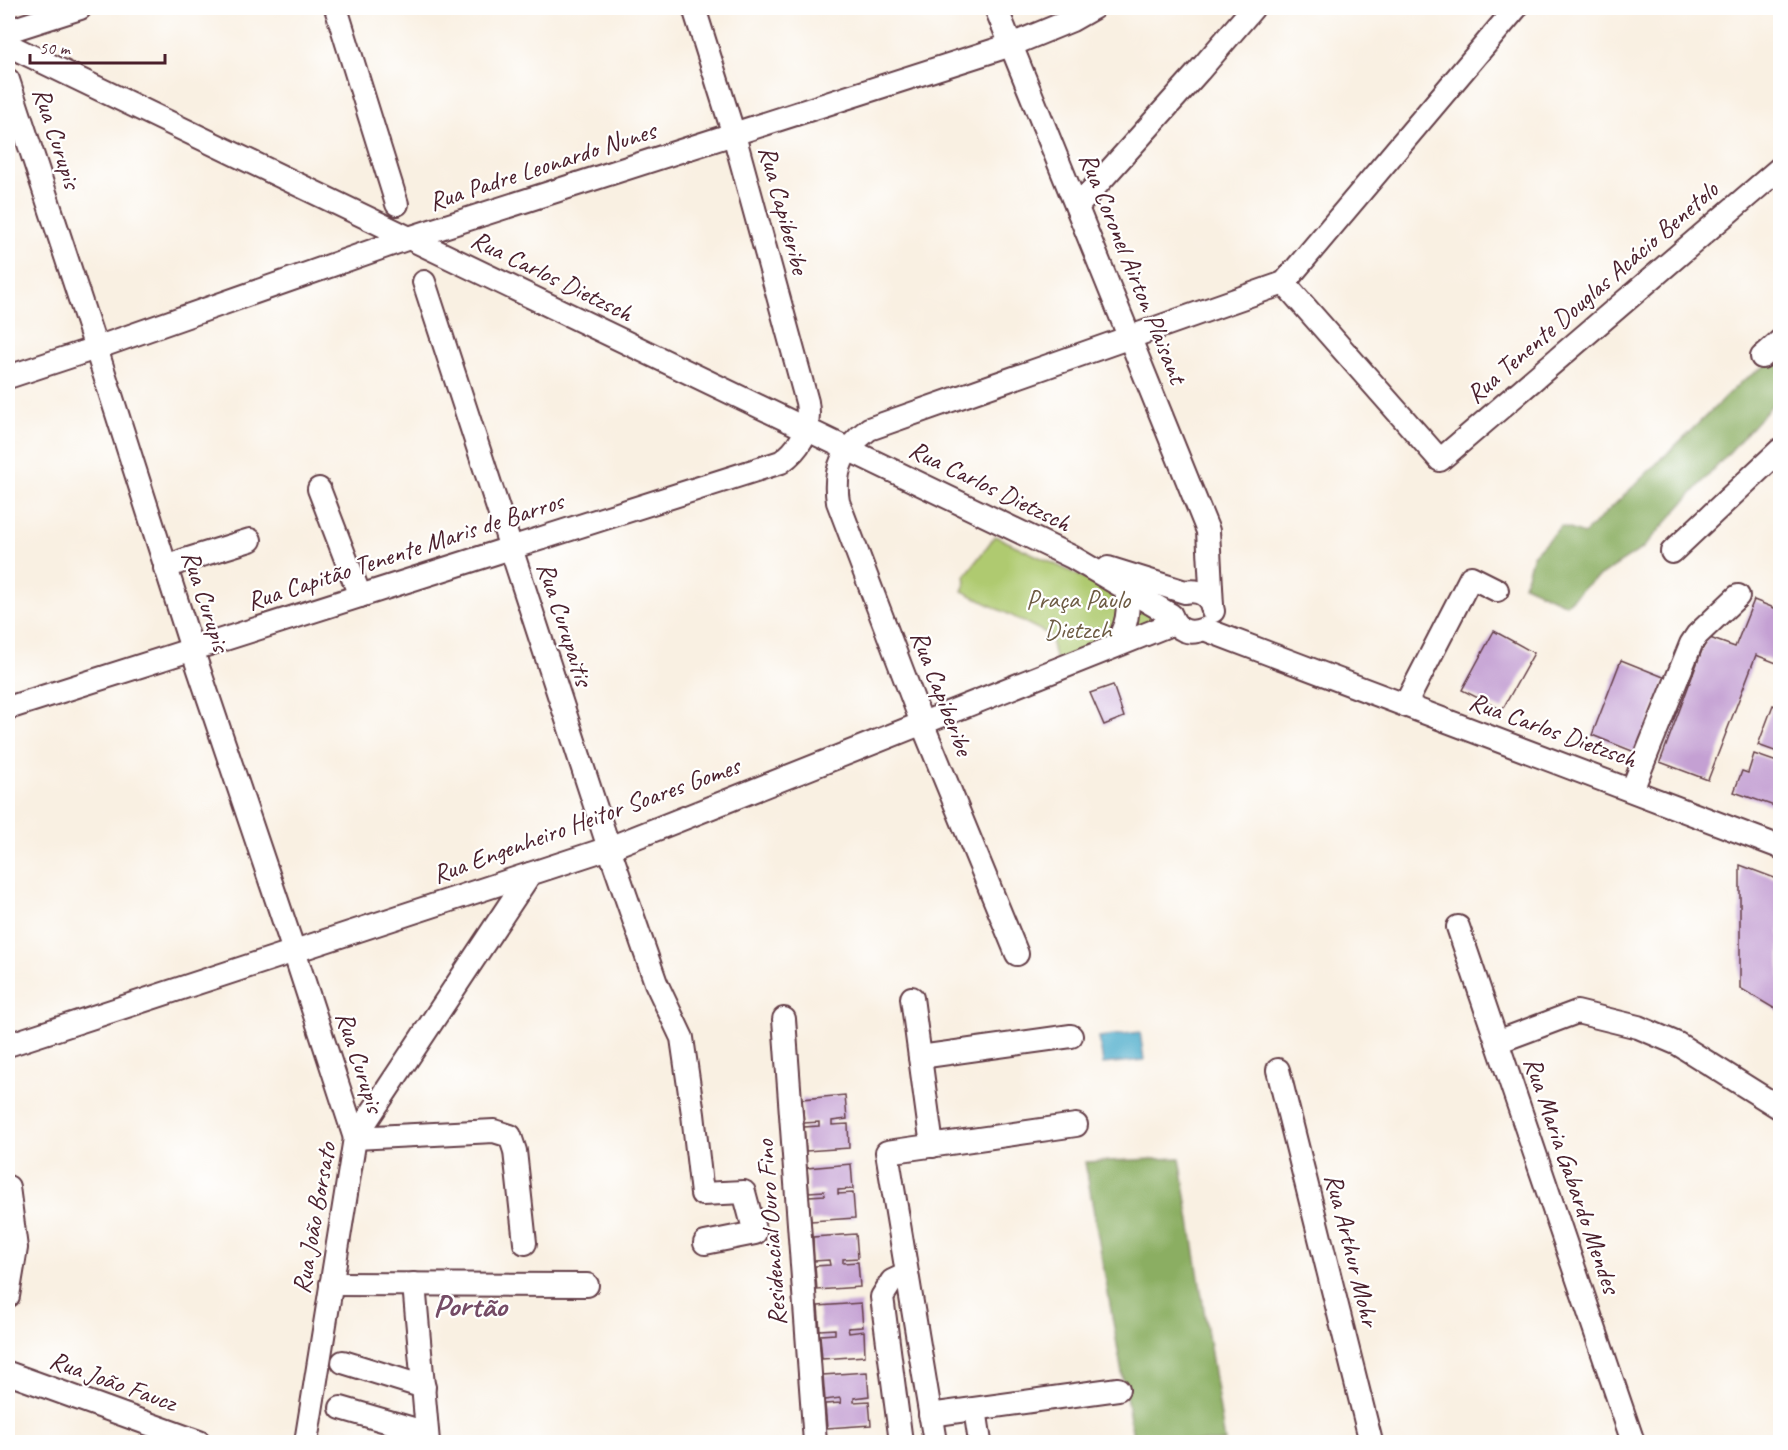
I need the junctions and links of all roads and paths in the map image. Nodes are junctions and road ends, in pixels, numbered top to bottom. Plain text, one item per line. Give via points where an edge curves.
1 (80, 8) edge
2 (336, 8) edge
3 (694, 8) edge
4 (996, 8) edge
5 (1093, 8) edge
6 (1253, 8) edge
7 (1516, 8) edge
8 (8, 31) edge
9 (8, 45) edge
10 (1011, 45) junction
11 (8, 80) edge
12 (734, 135) junction
13 (1780, 168) edge
14 (397, 204) dead end
15 (1077, 207) junction
16 (409, 238) junction
17 (424, 282) dead end
18 (1284, 283) junction
19 (1130, 338) junction
20 (1780, 341) edge
21 (96, 348) junction
22 (1762, 357) dead end
23 (8, 377) edge
24 (806, 430) junction
25 (847, 450) junction
26 (1780, 450) edge
27 (319, 489) dead end
28 (250, 540) dead end
29 (509, 548) junction
30 (1210, 551) junction
31 (1671, 552) dead end
32 (1072, 557) junction
33 (165, 568) junction
34 (1125, 588) junction
35 (1497, 590) dead end
36 (1185, 592) junction
37 (360, 596) junction
38 (1738, 596) dead end
39 (1210, 616) junction
40 (1172, 619) junction
41 (1114, 646) junction
42 (192, 649) junction
43 (1405, 705) junction
44 (8, 708) edge
45 (922, 723) junction
46 (1632, 790) junction
47 (1780, 847) edge
48 (609, 848) junction
49 (530, 874) junction
50 (1458, 927) dead end
51 (294, 951) junction
52 (1017, 954) dead end
53 (912, 998) dead end
54 (784, 1019) dead end
55 (1071, 1036) dead end
56 (1497, 1042) junction
57 (8, 1045) edge
58 (920, 1058) junction
59 (1278, 1070) dead end
60 (1780, 1108) edge
61 (1076, 1125) dead end
62 (355, 1137) junction
63 (932, 1146) junction
64 (8, 1187) edge
65 (525, 1243) dead end
66 (705, 1243) dead end
67 (907, 1274) junction
68 (332, 1284) junction
69 (414, 1284) junction
70 (587, 1285) dead end
71 (8, 1296) edge
72 (343, 1362) dead end
73 (8, 1373) edge
74 (424, 1386) junction
75 (1118, 1389) dead end
76 (341, 1408) dead end
77 (975, 1409) junction
78 (930, 1415) junction
79 (428, 1438) edge
80 (199, 1443) edge
81 (306, 1443) edge
82 (815, 1443) edge
83 (901, 1443) edge
84 (935, 1443) edge
85 (980, 1443) edge
86 (1371, 1443) edge
87 (1633, 1443) edge

1 - 8 street
2 - 14 street
3 - 12 street, Rua Capiberibe
4 - 10 street, Rua Coronel Airton Plaisant
5 - 10 street, Rua Padre Leonardo Nunes
6 - 15 street
7 - 18 street
9 - 16 street, Rua Carlos Dietzsch
10 - 12 street, Rua Padre Leonardo Nunes
10 - 15 street, Rua Coronel Airton Plaisant
11 - 21 street, Rua Curupis
12 - 16 street, Rua Padre Leonardo Nunes
12 - 24 street, Rua Capiberibe via 807,402
13 - 18 street, Rua Tenente Douglas Acácio Benetolo via 1440,460
15 - 19 street, Rua Coronel Airton Plaisant
16 - 21 street, Rua Padre Leonardo Nunes
16 - 24 street, Rua Carlos Dietzsch
17 - 29 street, Rua Curupaitis
18 - 19 street
19 - 25 street via 869,429
19 - 30 street, Rua Coronel Airton Plaisant via 1208,531
20 - 22 street
21 - 23 street, Rua Padre Leonardo Nunes
21 - 33 street, Rua Curupis
24 - 25 street, Rua Carlos Dietzsch
24 - 29 street, Rua Capitão Tenente Maris de Barros via 798,446 781,462
25 - 32 street, Rua Carlos Dietzsch
25 - 45 street, Rua Capiberibe via 838,470 838,502
26 - 31 street
27 - 37 street
28 - 33 street
29 - 37 street, Rua Capitão Tenente Maris de Barros
29 - 48 street, Rua Curupaitis
30 - 36 street
30 - 39 street, Rua Coronel Airton Plaisant
32 - 34 street, Rua Carlos Dietzsch
32 - 36 street, Rua Carlos Dietzsch
33 - 42 street, Rua Curupis
34 - 40 street, Rua Carlos Dietzsch
34 - 41 street via 1127,615
35 - 43 street via 1471,577
36 - 39 street, Rua Carlos Dietzsch via 1192,590 1205,595
36 - 40 street via 1174,601
37 - 42 street, Rua Capitão Tenente Maris de Barros
38 - 46 street via 1691,644
39 - 40 street, Rua Carlos Dietzsch via 1191,633
39 - 43 street, Rua Carlos Dietzsch via 1306,667
40 - 41 street, Rua Engenheiro Heitor Soares Gomes
41 - 45 street, Rua Engenheiro Heitor Soares Gomes
42 - 44 street, Rua Capitão Tenente Maris de Barros
42 - 51 street, Rua Curupis
43 - 46 street, Rua Carlos Dietzsch
45 - 48 street, Rua Engenheiro Heitor Soares Gomes
45 - 52 street, Rua Capiberibe
46 - 47 street, Rua Carlos Dietzsch
48 - 49 street, Rua Engenheiro Heitor Soares Gomes
48 - 66 street, Rua Curupaitis via 656,983 682,1038 702,1194 744,1192 755,1233
49 - 51 street, Rua Engenheiro Heitor Soares Gomes
49 - 62 street, Rua João Borsato
50 - 56 street, Rua Maria Gabardo Mendes
51 - 57 street, Rua Engenheiro Heitor Soares Gomes
51 - 62 street, Rua Curupis
53 - 58 street
54 - 82 street, Residencial Ouro Fino
55 - 58 street
56 - 60 street via 1577,1012 1638,1027 1678,1044
56 - 87 street, Rua Maria Gabardo Mendes
58 - 63 street
59 - 86 street, Rua Arthur Mohr
61 - 63 street
62 - 65 street via 494,1131 510,1136
62 - 68 street, Rua João Borsato
63 - 67 street via 887,1152
64 - 71 street via 16,1248
67 - 78 street
67 - 83 street via 892,1281 882,1297
68 - 69 street
68 - 81 street, Rua João Borsato
69 - 70 street
69 - 74 street
72 - 74 street
73 - 80 street, Rua João Faucz
74 - 79 street
75 - 77 street
76 - 79 street
77 - 78 street
77 - 85 street
78 - 84 street

